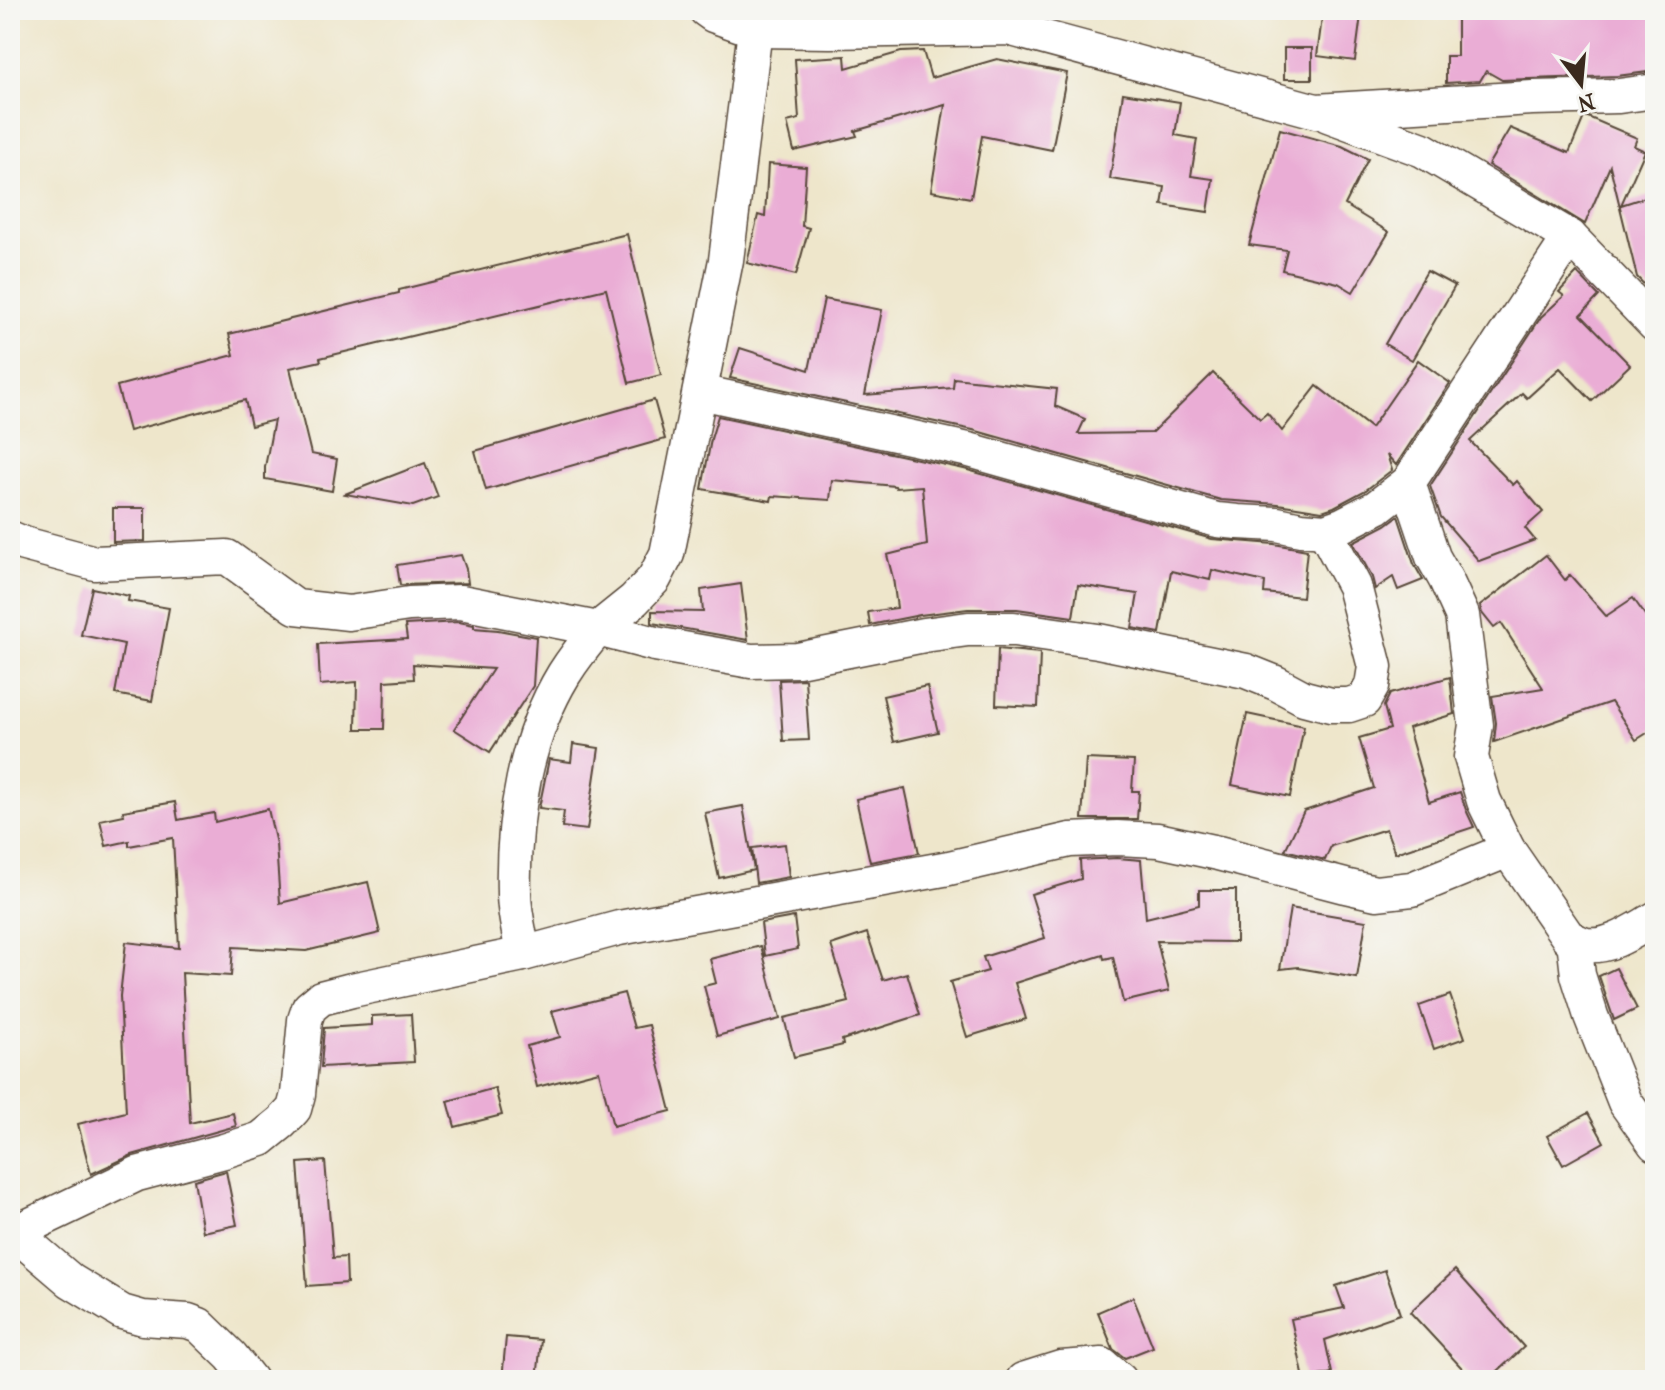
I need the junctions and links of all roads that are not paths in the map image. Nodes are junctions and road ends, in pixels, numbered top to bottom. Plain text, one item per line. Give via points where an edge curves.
1 (706, 10) edge
2 (1009, 19) edge
3 (831, 21) edge
4 (755, 30) junction
5 (1655, 91) edge
6 (1316, 111) junction
7 (1570, 237) junction
8 (1655, 325) edge
9 (700, 392) junction
10 (1408, 483) junction
11 (1325, 531) junction
12 (10, 538) edge
13 (598, 629) junction
14 (1508, 850) junction
15 (1655, 919) edge
16 (1574, 940) junction
17 (523, 954) junction
18 (1655, 1144) edge
19 (13, 1231) edge
20 (250, 1380) edge
21 (1023, 1380) edge
22 (1120, 1380) edge

1 - 4 street
2 - 3 street
2 - 6 street
3 - 4 street
4 - 9 street via 726,260
5 - 6 street
6 - 7 street via 1423,150
7 - 8 street
7 - 10 street
9 - 11 street via 969,450 1217,520
9 - 13 street via 667,554 654,579
10 - 11 street via 1377,507
10 - 14 street via 1433,557 1462,615 1476,725 1471,757 1484,801
11 - 13 street via 1354,586 1375,667 1364,700 1349,705 1304,698 1246,671 1014,629 953,631 798,660 751,661
12 - 13 street via 95,563 227,557 296,607 349,613 461,602
13 - 17 street via 564,675 528,758 514,842 514,897
14 - 16 street
14 - 17 street via 1412,889 1376,893 1158,840 1070,840 949,868 619,928
15 - 16 street via 1598,945
16 - 18 street via 1578,975 1625,1102
17 - 19 street via 321,998 305,1020 294,1109 261,1139 137,1174
19 - 20 street via 71,1281 122,1312 199,1325
21 - 22 street via 1061,1368 1102,1365

